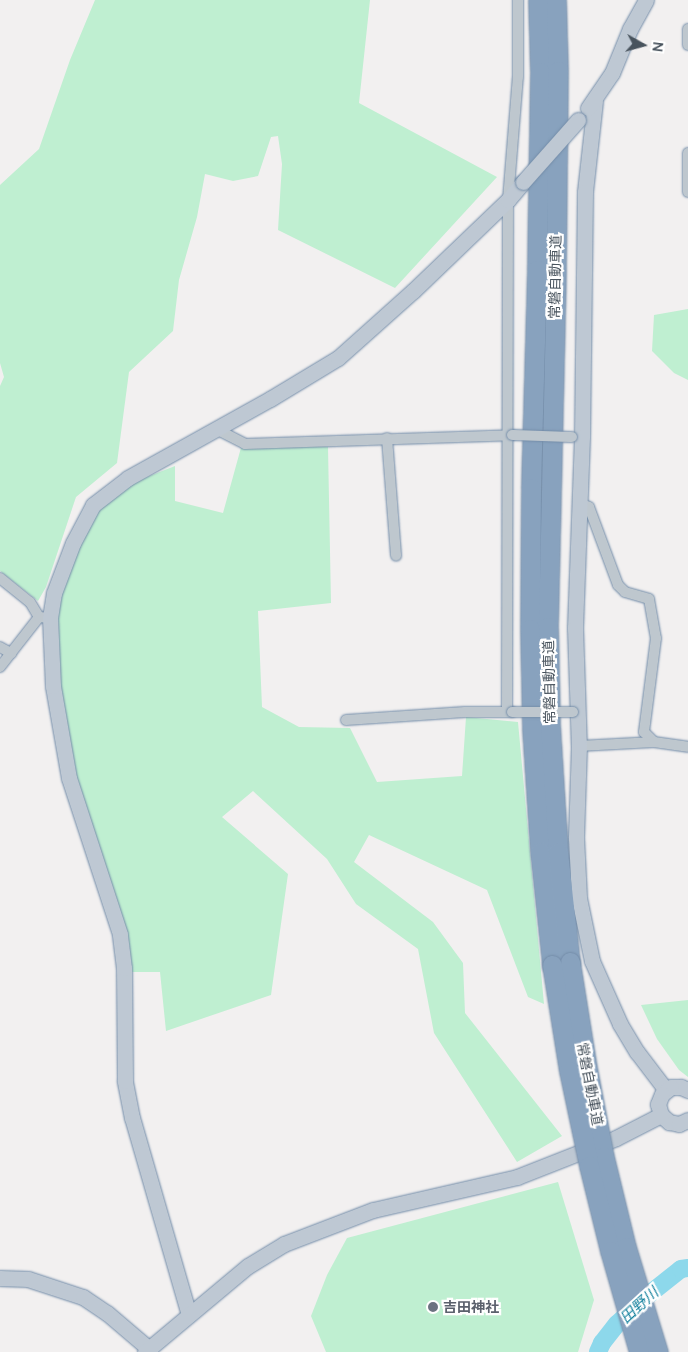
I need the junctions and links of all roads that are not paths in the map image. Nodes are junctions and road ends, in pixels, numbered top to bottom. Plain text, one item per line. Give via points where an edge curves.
1 (518, 0) edge
2 (538, 0) edge
3 (556, 0) edge
4 (646, 0) edge
5 (688, 28) edge
6 (688, 45) edge
7 (595, 101) junction
8 (688, 153) edge
9 (688, 192) edge
10 (508, 200) junction
11 (216, 429) junction
12 (510, 435) junction
13 (577, 437) junction
14 (387, 438) junction
15 (580, 503) junction
16 (396, 556) dead end
17 (0, 578) edge
18 (45, 618) junction
19 (0, 647) edge
20 (11, 653) junction
21 (0, 667) edge
22 (576, 711) junction
23 (509, 712) junction
24 (346, 720) dead end
25 (654, 742) junction
26 (579, 746) junction
27 (688, 747) edge
28 (561, 964) junction
29 (666, 1090) junction
30 (688, 1090) edge
31 (661, 1115) junction
32 (687, 1125) edge
33 (0, 1278) edge
34 (189, 1315) junction
35 (147, 1351) edge
36 (639, 1352) edge
37 (658, 1352) edge

1 - 10 street via 518,77
2 - 28 highway, 常磐自動車道 via 538,250 531,488 532,728 540,852
3 - 28 highway, 常磐自動車道 via 556,261 548,637
4 - 7 street via 612,73
5 - 6 street
7 - 10 street, bridge
7 - 13 street via 585,192
8 - 9 street
10 - 11 street via 414,291 338,358
10 - 12 street
11 - 14 street via 245,444
11 - 18 street via 128,478 93,505 73,543
12 - 13 street, bridge
12 - 14 street
12 - 23 street
13 - 15 street
14 - 16 street
15 - 22 street
15 - 25 street via 589,507 618,585 625,592 649,599 656,638 644,732
17 - 18 street
18 - 20 street
18 - 34 street via 69,778 120,934 124,968 125,1081 132,1118
19 - 20 street
20 - 21 street
22 - 23 street, bridge
22 - 26 street
23 - 24 street
25 - 26 street
25 - 27 street
26 - 29 street via 576,838 579,898 592,960 620,1024
28 - 36 highway, 常磐自動車道, bridge via 569,1071 610,1252
28 - 37 highway, 常磐自動車道, bridge via 626,1247
29 - 30 street via 676,1086
29 - 31 street via 658,1104
31 - 32 street via 674,1124
31 - 34 street via 616,1138 517,1178 373,1210 284,1244 248,1266
33 - 35 street via 28,1280 83,1297 107,1313
34 - 35 street

